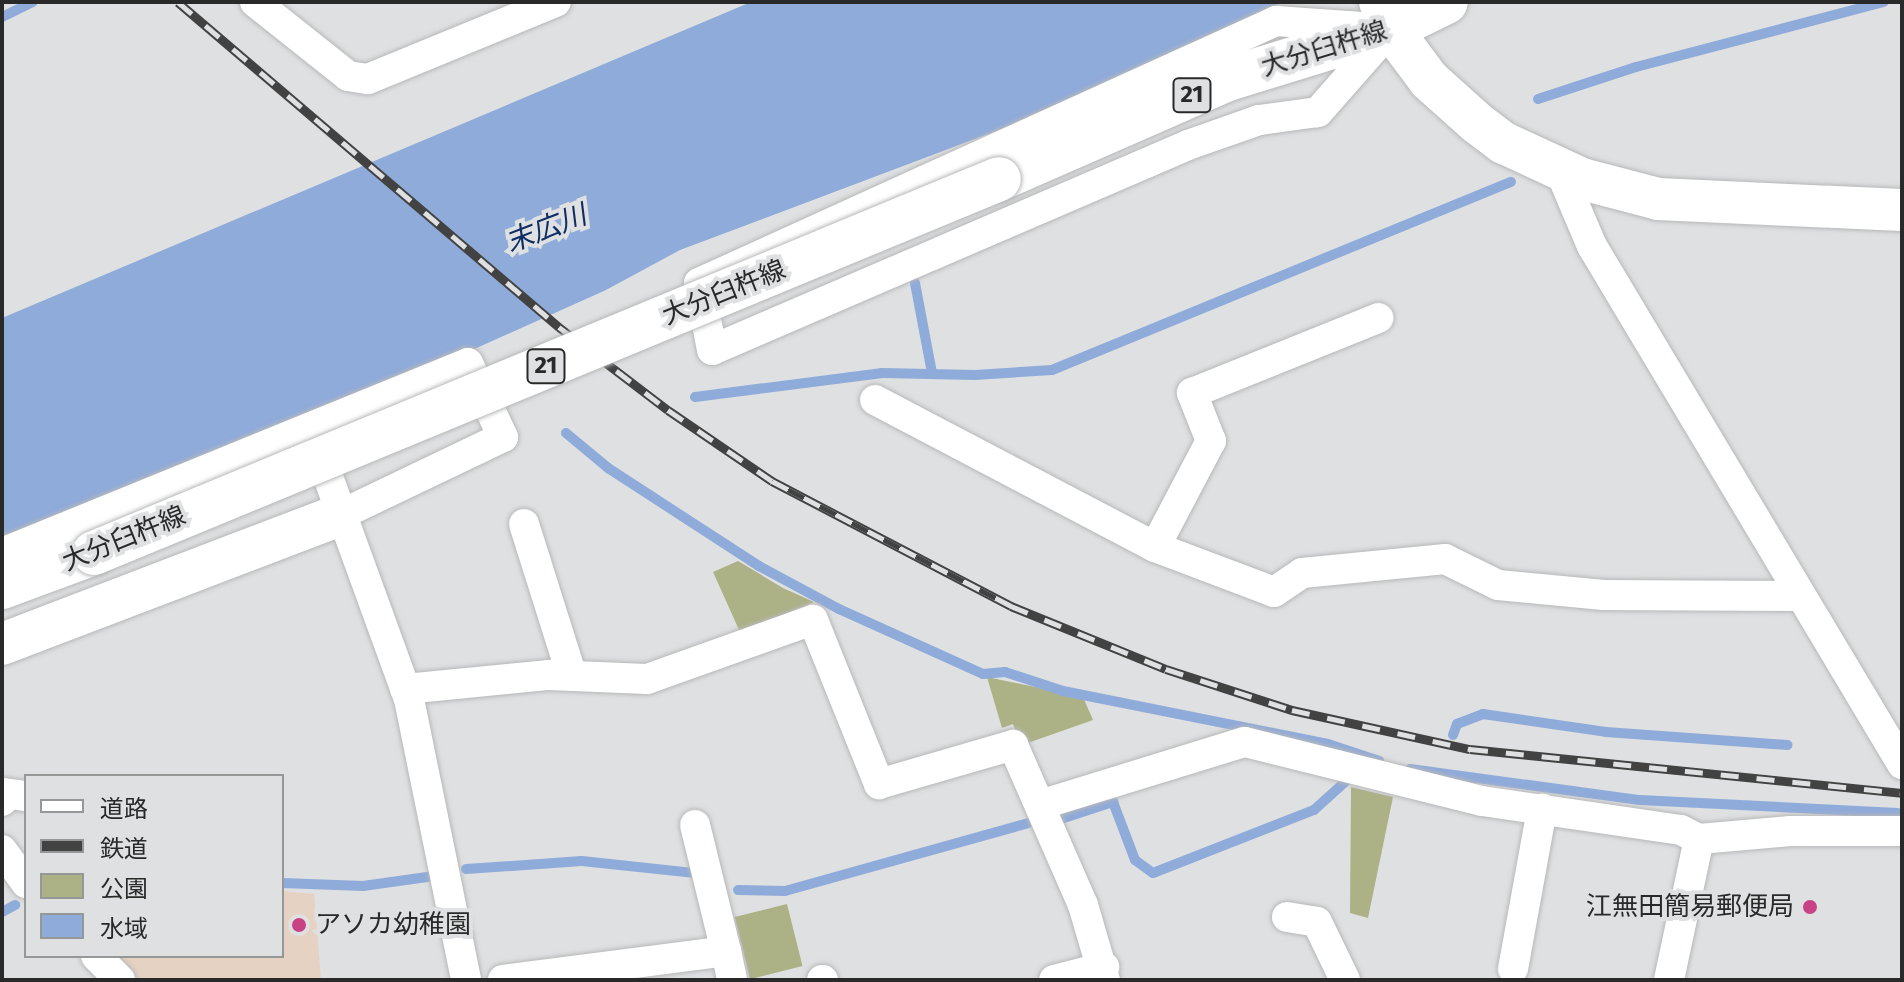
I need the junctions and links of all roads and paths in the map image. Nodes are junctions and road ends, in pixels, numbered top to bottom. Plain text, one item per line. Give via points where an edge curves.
1 (255, 2) edge
2 (556, 2) edge
3 (1446, 2) edge
4 (1385, 16) edge
5 (1558, 166) junction
6 (1902, 210) edge
7 (1379, 318) dead end
8 (875, 400) dead end
9 (311, 429) junction
10 (338, 516) junction
11 (524, 524) dead end
12 (1155, 547) junction
13 (2, 553) edge
14 (2, 587) edge
15 (1801, 596) junction
16 (2, 644) edge
17 (572, 676) junction
18 (405, 689) junction
19 (1902, 764) edge
20 (24, 796) edge
21 (2, 801) edge
22 (1043, 804) junction
23 (1542, 809) junction
24 (695, 825) dead end
25 (1902, 831) edge
26 (1699, 839) junction
27 (2, 850) edge
28 (24, 880) edge
29 (1287, 917) dead end
30 (98, 958) edge
31 (729, 966) edge
32 (1513, 969) dead end
33 (1104, 973) edge
34 (546, 977) edge
35 (120, 980) edge
36 (466, 980) edge
37 (503, 980) edge
38 (1054, 980) edge
39 (1345, 980) edge
40 (1669, 980) edge

1 - 2 street via 348,76 368,79
3 - 4 main road, 大分臼杵線 / 21
4 - 4 street via 1318,112 1259,120 1188,145 712,350 699,283 1276,21
4 - 5 street via 1429,80 1477,123 1504,143
4 - 14 main road, 大分臼杵線 / 21, bridge
5 - 6 street via 1601,186 1658,199
5 - 15 street via 1592,246
7 - 12 street via 1192,393 1211,441
8 - 12 street
9 - 10 street
9 - 10 street via 468,363 503,437
9 - 13 street
10 - 16 street
10 - 18 street
11 - 17 street
12 - 15 street via 1274,592 1302,573 1445,559 1498,585 1604,595
15 - 19 street
17 - 18 street
17 - 22 street via 647,679 813,620 879,784 1013,745
18 - 36 street
20 - 21 street via 4,793
22 - 23 street via 1245,742 1482,801
22 - 33 street
23 - 26 street via 1681,830
23 - 32 street
24 - 31 street
25 - 26 street
26 - 40 street
27 - 28 street
29 - 39 street via 1317,922
30 - 35 street
31 - 34 street
33 - 38 street
34 - 37 street

